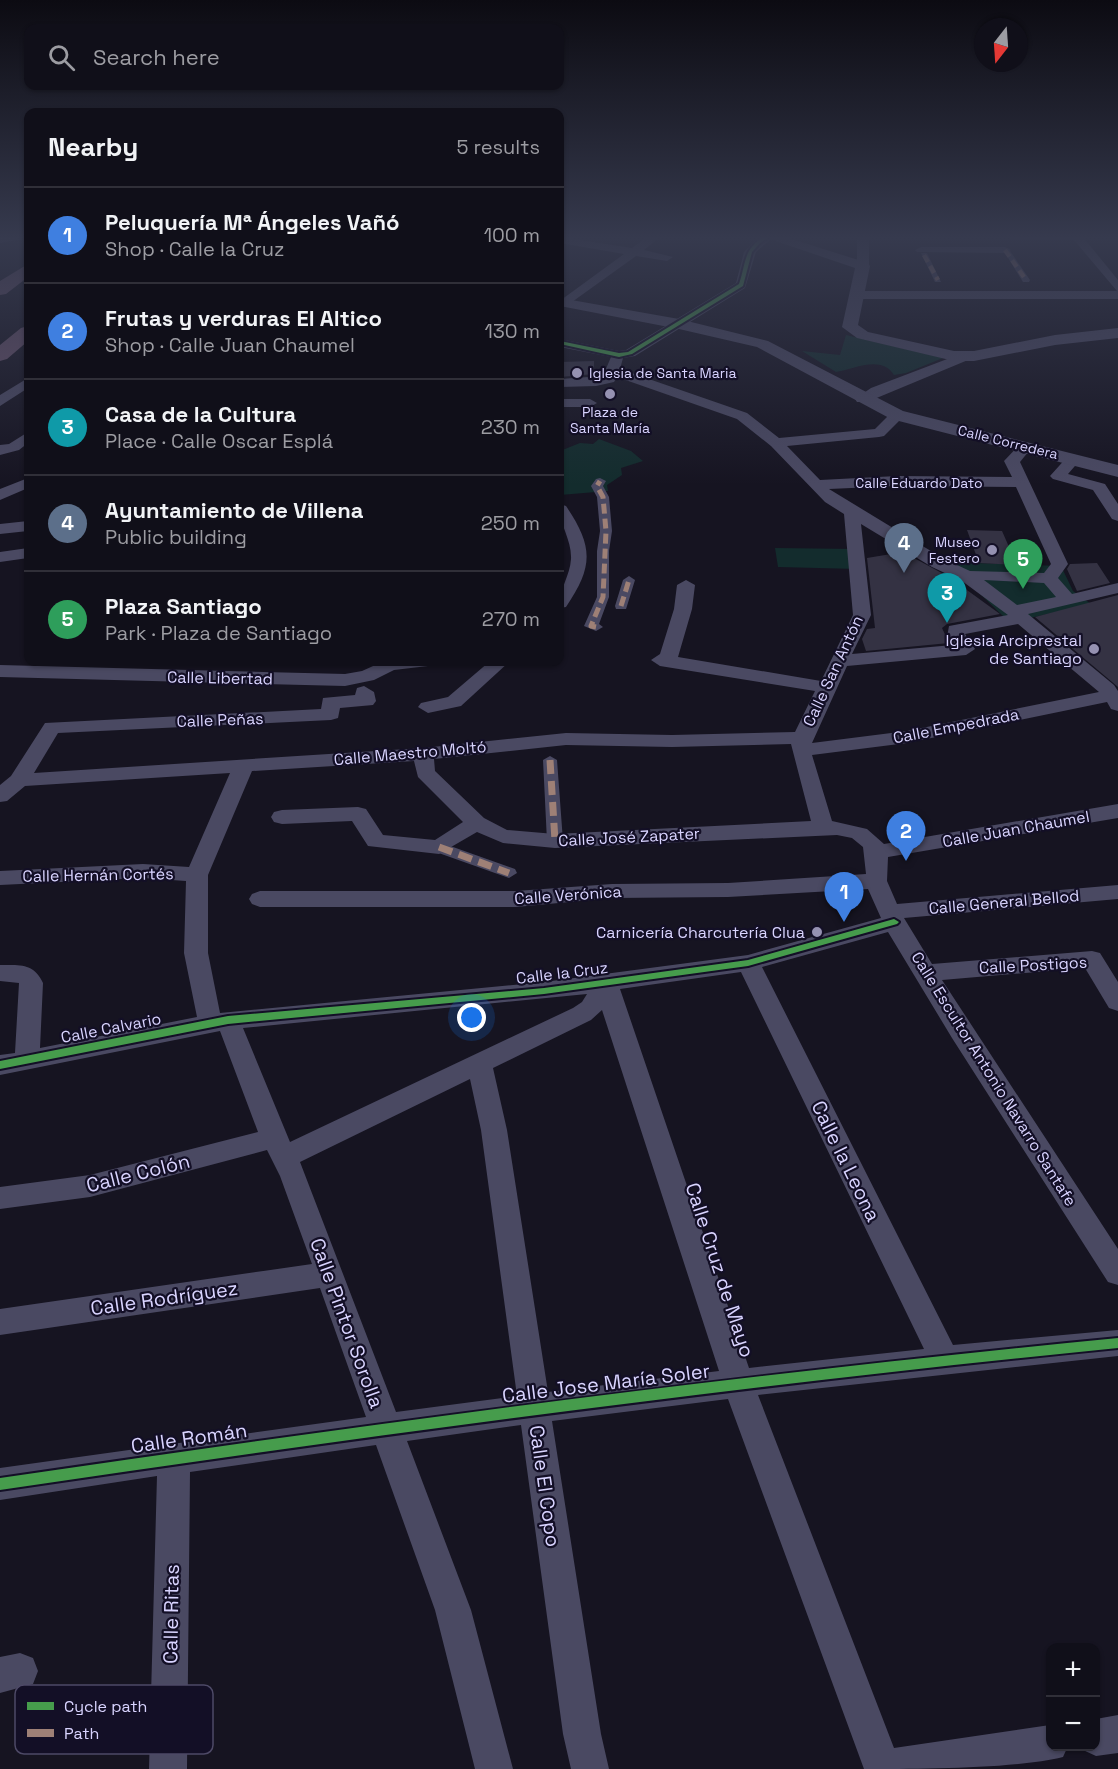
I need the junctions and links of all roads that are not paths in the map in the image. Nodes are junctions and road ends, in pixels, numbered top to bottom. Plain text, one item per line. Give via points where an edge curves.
1 (654, 320) edge
2 (686, 320) edge
3 (852, 320) edge
4 (679, 324) junction
5 (1118, 333) edge
6 (24, 336) edge
7 (564, 344) edge
8 (0, 355) edge
9 (619, 355) junction
10 (963, 357) junction
11 (606, 377) junction
12 (564, 382) edge
13 (24, 385) edge
14 (5, 399) edge
15 (862, 399) junction
16 (564, 403) edge
17 (590, 403) dead end
18 (0, 410) edge
19 (897, 415) junction
20 (24, 439) edge
21 (776, 443) junction
22 (1026, 446) junction
23 (0, 450) edge
24 (1073, 459) junction
25 (1118, 471) edge
26 (600, 481) dead end
27 (1023, 482) junction
28 (24, 485) edge
29 (815, 485) junction
30 (0, 495) edge
31 (852, 510) junction
32 (564, 516) edge
33 (1118, 516) edge
34 (24, 526) edge
35 (0, 529) edge
36 (24, 554) edge
37 (0, 557) edge
38 (968, 577) junction
39 (1049, 578) junction
40 (630, 580) dead end
41 (686, 585) dead end
42 (1118, 588) edge
43 (564, 595) edge
44 (1068, 600) junction
45 (621, 606) dead end
46 (1018, 614) junction
47 (596, 627) dead end
48 (840, 661) junction
49 (382, 666) edge
50 (495, 666) edge
51 (0, 671) edge
52 (366, 684) junction
53 (825, 687) junction
54 (1113, 694) edge
55 (428, 707) dead end
56 (801, 744) junction
57 (423, 754) junction
58 (550, 760) dead end
59 (244, 765) junction
60 (19, 780) junction
61 (0, 796) edge
62 (1118, 811) edge
63 (282, 817) dead end
64 (476, 823) junction
65 (823, 827) junction
66 (555, 841) junction
67 (439, 847) junction
68 (874, 848) junction
69 (509, 873) dead end
70 (197, 875) junction
71 (0, 878) edge
72 (876, 881) junction
73 (1118, 892) edge
74 (260, 899) dead end
75 (892, 917) junction
76 (748, 963) junction
77 (0, 973) edge
78 (926, 973) junction
79 (606, 983) junction
80 (1118, 1002) edge
81 (221, 1022) junction
82 (27, 1060) junction
83 (479, 1062) junction
84 (0, 1065) edge
85 (279, 1148) junction
86 (0, 1198) edge
87 (1118, 1273) edge
88 (328, 1274) junction
89 (0, 1322) edge
90 (1118, 1343) edge
91 (945, 1360) junction
92 (739, 1385) junction
93 (534, 1410) junction
94 (384, 1427) junction
95 (174, 1458) junction
96 (0, 1484) edge
97 (170, 1685) edge
98 (1118, 1734) edge
99 (1100, 1736) edge
100 (1046, 1745) edge
101 (168, 1754) edge
102 (168, 1769) edge
103 (494, 1769) edge
104 (590, 1769) edge
105 (883, 1769) edge

1 - 4 street, Calle Corredera
2 - 4 street
3 - 10 street via 853,331
4 - 9 street via 630,353
4 - 15 street, Calle Corredera via 772,348
5 - 10 street
6 - 8 highway
7 - 9 street
9 - 11 street
10 - 15 street
11 - 12 street
11 - 21 street via 684,395 742,416
13 - 14 street
14 - 18 street
15 - 19 street, Calle Corredera
16 - 17 street
19 - 21 street via 879,433
19 - 22 street, Calle Corredera
20 - 23 street via 14,447
21 - 29 street
22 - 24 street, Calle Corredera
22 - 27 street via 1012,461
24 - 25 street, Calle Corredera
24 - 33 street via 1058,476 1099,487
26 - 47 street via 597,486 603,497 606,531 603,597 591,626
27 - 29 street, Calle Eduardo Dato
27 - 39 street via 1060,564
28 - 30 street
29 - 31 street
31 - 38 street
31 - 48 street, Calle San Antón via 862,615
32 - 43 street via 582,558
34 - 35 street
36 - 37 street
38 - 39 street
38 - 46 street
39 - 44 street
40 - 45 street
41 - 53 street via 683,609 664,660
42 - 44 street
44 - 46 street
46 - 48 street via 955,630 966,650
46 - 54 street
48 - 53 street, Calle San Antón
49 - 52 street
50 - 55 street via 454,702
51 - 52 street, Calle Libertad via 345,680
52 - 60 street, Calle Peñas via 366,701 330,702 331,714 52,727
53 - 56 street, Calle San Antón
54 - 56 street, Calle Empedrada via 907,737
56 - 57 street, Calle Maestro Moltó via 566,739
56 - 65 street
57 - 59 street, Calle Maestro Moltó
57 - 64 street, Calle José Zapater via 425,773
58 - 66 street
59 - 60 street, Calle Maestro Moltó
59 - 70 street
60 - 61 street
62 - 68 street, Calle Juan Chaumel
63 - 67 street via 358,813 376,841
64 - 66 street, Calle José Zapater via 503,836
64 - 67 street
65 - 66 street, Calle José Zapater
65 - 68 street, Calle José Zapater via 858,831
67 - 69 street
68 - 72 street via 880,862
70 - 71 street, Calle Hernán Cortés via 143,871
70 - 81 street, Calle Pintor Sorolla via 196,953 207,1012
72 - 74 street, Calle Verónica via 728,890 612,891 516,899
72 - 75 street, Calle Escultor Antonio Navarro Santafe
73 - 75 street, Calle General Bellod
75 - 76 street, Calle la Cruz
75 - 78 street, Calle Escultor Antonio Navarro Santafe
76 - 79 street, Calle la Cruz
76 - 91 street, Calle la Leona
77 - 82 street via 22,973 31,983
78 - 80 street, Calle Postigos via 1092,959
78 - 87 street, Calle Escultor Antonio Navarro Santafe
79 - 81 street, Calle la Cruz
79 - 83 street, Calle Colón via 591,1008 582,1014
79 - 92 street, Calle Cruz de Mayo
81 - 82 street, Calle Calvario
81 - 85 street, Calle Pintor Sorolla
82 - 84 street, Calle Calvario
83 - 85 street, Calle Colón
83 - 93 street, Calle El Copo via 494,1130
85 - 86 street, Calle Colón via 90,1186
85 - 88 street, Calle Pintor Sorolla via 294,1176
88 - 89 street, Calle Rodríguez
88 - 94 street, Calle Pintor Sorolla
90 - 91 street, Calle Jose María Soler
91 - 92 street, Calle Jose María Soler
92 - 93 street, Calle Jose María Soler
92 - 105 street, Calle Cruz de Mayo
93 - 94 street, Calle Jose María Soler
93 - 104 street, Calle El Copo
94 - 95 street, Calle Román
94 - 103 street, Calle Pintor Sorolla via 453,1610
95 - 96 street, Calle Román
95 - 97 street, Calle Ritas
98 - 99 street
100 - 105 street
101 - 102 street, Calle Ritas

